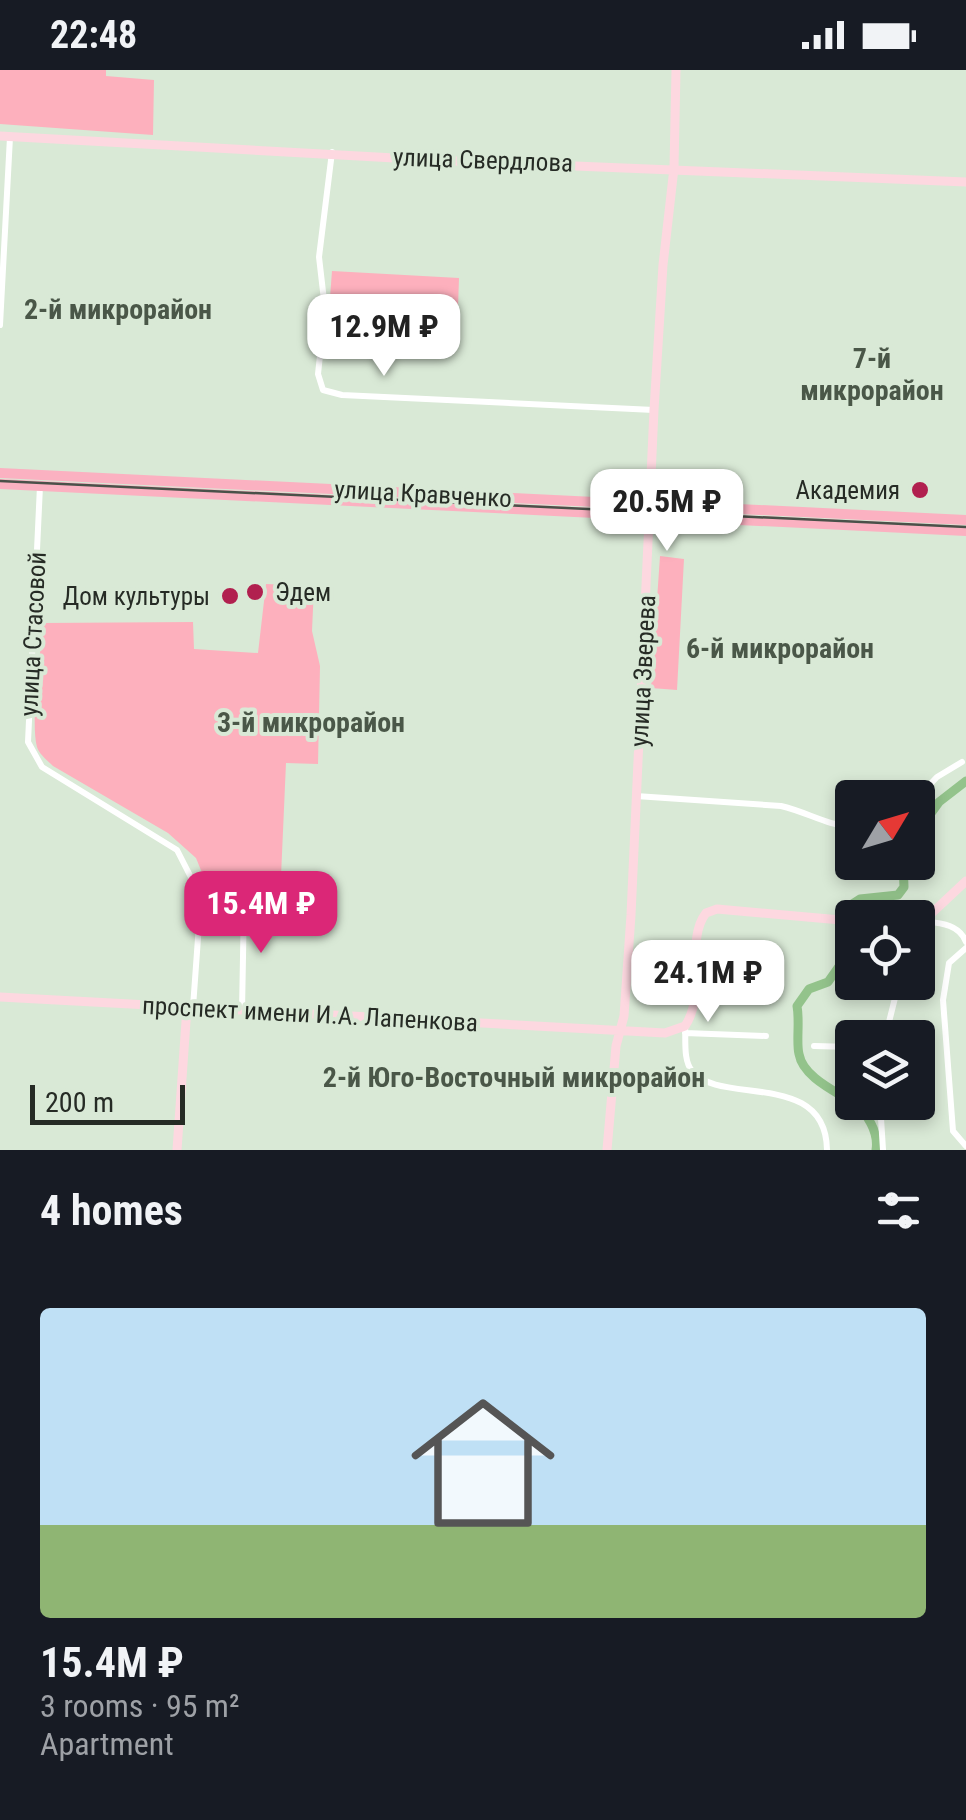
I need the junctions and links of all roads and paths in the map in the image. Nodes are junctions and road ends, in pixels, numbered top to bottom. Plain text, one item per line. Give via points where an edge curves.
1 (676, 70) edge
2 (5, 137) edge
3 (332, 152) junction
4 (674, 168) junction
5 (966, 182) edge
6 (0, 325) edge
7 (654, 410) junction
8 (0, 472) edge
9 (41, 480) junction
10 (0, 484) edge
11 (650, 511) junction
12 (966, 520) edge
13 (877, 521) junction
14 (966, 531) edge
15 (962, 762) dead end
16 (934, 780) edge
17 (636, 796) junction
18 (835, 825) edge
19 (966, 881) edge
20 (244, 902) dead end
21 (935, 908) edge
22 (835, 921) edge
23 (935, 925) edge
24 (966, 945) edge
25 (698, 976) junction
26 (766, 978) dead end
27 (0, 997) edge
28 (190, 1007) junction
29 (242, 1010) junction
30 (685, 1030) junction
31 (620, 1032) junction
32 (766, 1036) dead end
33 (814, 1046) dead end
34 (835, 1047) edge
35 (881, 1120) edge
36 (966, 1146) edge
37 (178, 1150) edge
38 (608, 1150) edge
39 (827, 1150) edge
40 (883, 1150) edge

1 - 4 main road, улица Зверева
2 - 3 main road, улица Свердлова
2 - 6 street
3 - 4 main road, улица Свердлова
3 - 7 street via 319,258 325,309 318,374 324,390
4 - 5 main road, улица Свердлова
4 - 7 main road, улица Зверева
7 - 11 main road, улица Зверева
8 - 9 main road, улица Кравченко
9 - 10 main road, улица Кравченко
9 - 11 main road, улица Кравченко
9 - 28 street, улица Стасовой via 28,742 42,767 177,850 185,862 201,897
11 - 13 main road, улица Кравченко
11 - 17 main road, улица Зверева
12 - 13 main road, улица Кравченко
13 - 14 main road, улица Кравченко
15 - 16 street
17 - 18 street via 781,806
17 - 31 main road, улица Зверева
19 - 21 main road
20 - 29 street
22 - 25 main road via 706,913 697,930
23 - 24 street via 960,932
24 - 36 street via 950,963 943,1000 954,1132
25 - 26 street
25 - 30 main road
27 - 28 main road, проспект имени И.А. Лапенкова
28 - 29 main road, проспект имени И.А. Лапенкова
28 - 37 main road
29 - 31 main road, проспект имени И.А. Лапенкова
30 - 31 main road, проспект имени И.А. Лапенкова
30 - 32 street
30 - 39 street via 686,1060 698,1077 808,1108 820,1122
31 - 38 main road, улица Зверева
33 - 34 street
35 - 40 street

